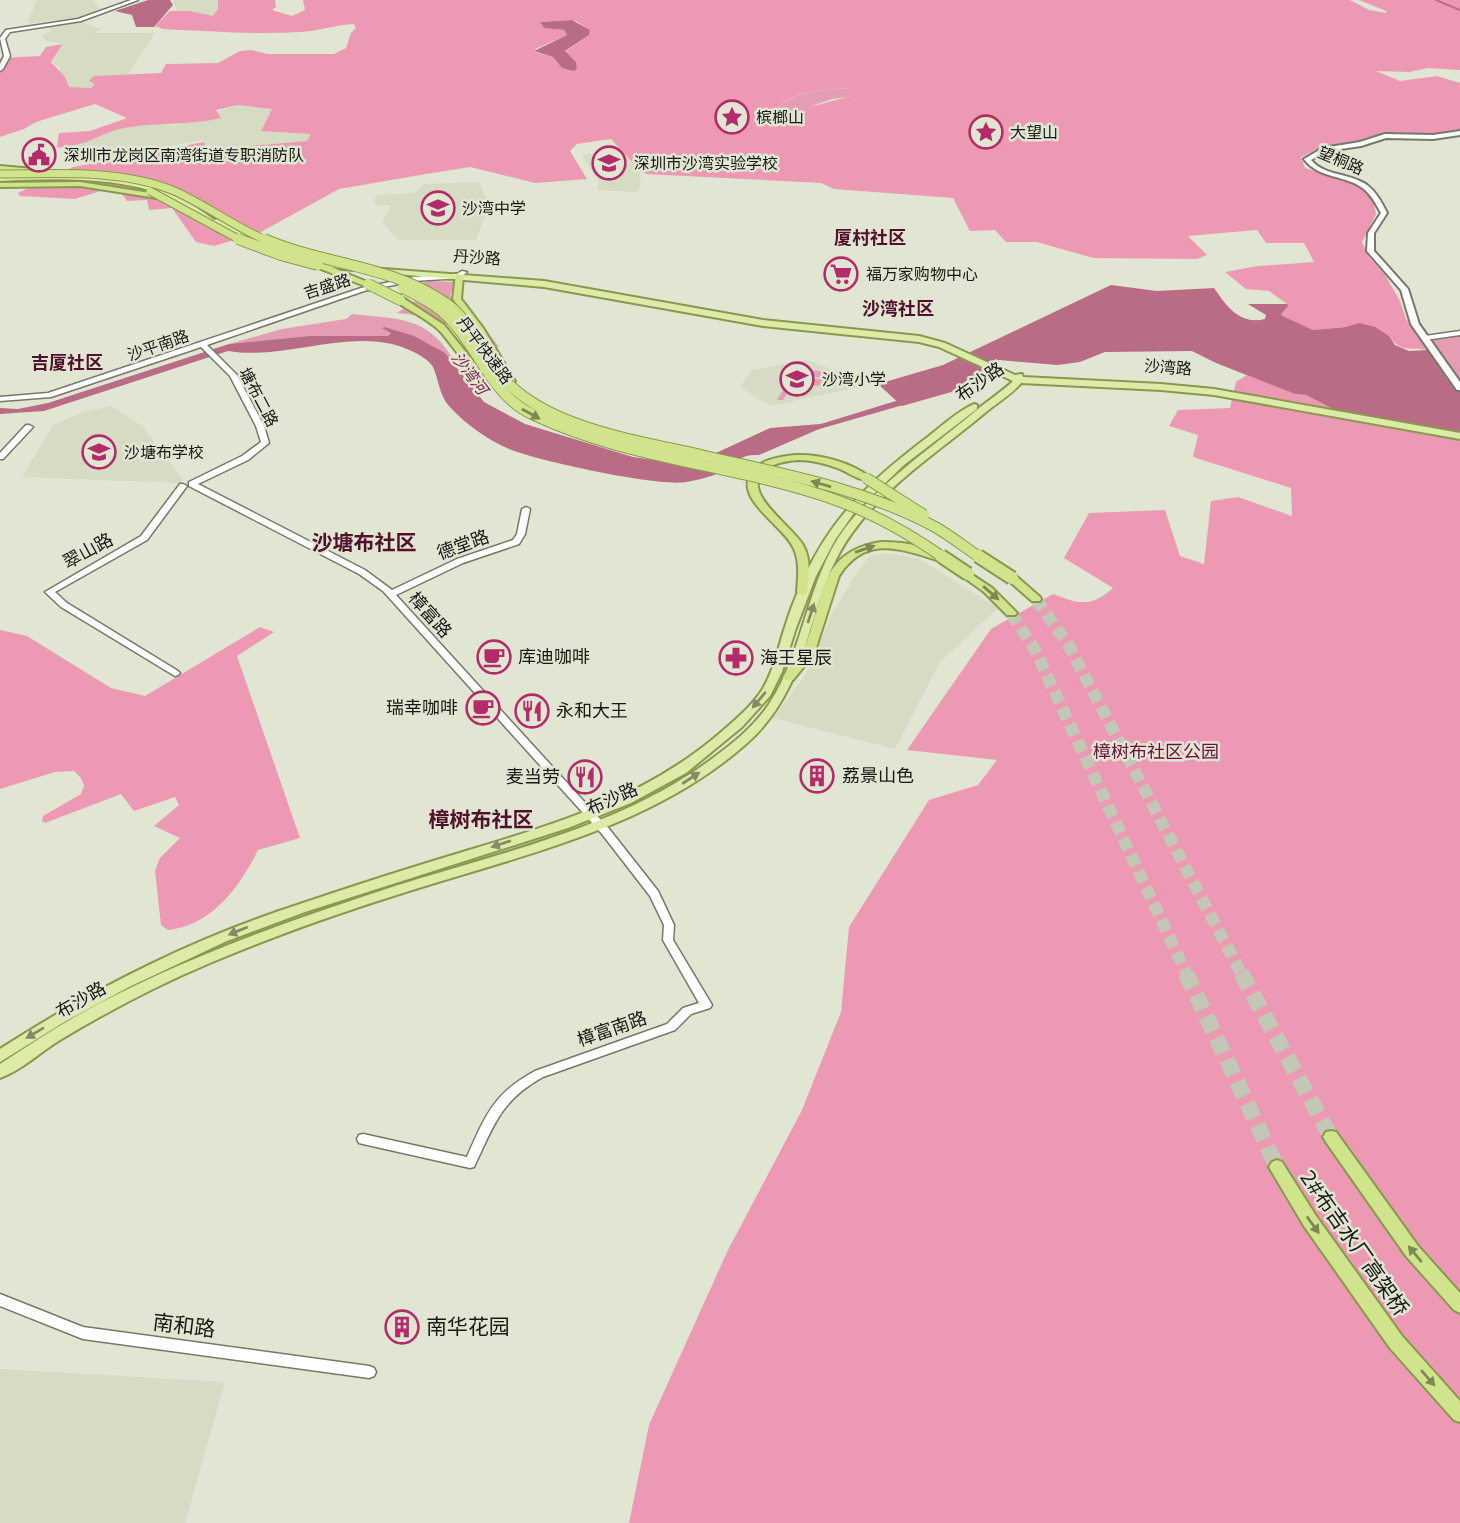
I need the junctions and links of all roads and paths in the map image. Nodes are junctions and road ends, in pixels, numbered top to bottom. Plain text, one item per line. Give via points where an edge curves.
1 (136, 0) edge
2 (0, 69) edge
3 (1460, 133) edge
4 (0, 176) edge
5 (170, 199) junction
6 (316, 264) junction
7 (461, 274) junction
8 (1460, 333) edge
9 (1427, 340) junction
10 (204, 346) junction
11 (993, 367) junction
12 (1017, 378) junction
13 (491, 380) junction
14 (1460, 388) edge
15 (996, 390) junction
16 (0, 399) edge
17 (542, 408) junction
18 (29, 427) dead end
19 (1460, 436) edge
20 (0, 457) edge
21 (187, 485) junction
22 (526, 509) dead end
23 (968, 574) junction
24 (1012, 578) junction
25 (802, 592) junction
26 (390, 594) junction
27 (1036, 598) tunnel mouth
28 (1011, 613) tunnel mouth
29 (819, 624) joint
30 (175, 673) dead end
31 (789, 677) junction
32 (649, 796) junction
33 (590, 813) junction
34 (600, 825) junction
35 (0, 1056) edge
36 (0, 1072) edge
37 (1331, 1137) tunnel mouth
38 (363, 1139) dead end
39 (1277, 1167) tunnel mouth
40 (0, 1300) edge
41 (1460, 1305) edge
42 (369, 1372) dead end
43 (1460, 1414) edge

1 - 2 street via 79,20 8,31 2,39 7,57
3 - 9 main road, 望桐路 via 1385,136 1325,149 1307,159 1313,167 1353,180 1375,195 1384,213 1371,233 1370,251 1404,289 1411,316
4 - 5 highway, 丹平快速路, bridge via 117,184
4 - 5 highway, bridge via 28,184 97,185
4 - 6 main road, 丹沙路 via 103,182 158,191 191,206 236,238
4 - 7 main road, 丹沙路 via 89,178 152,186 192,201 254,241 291,253
4 - 17 highway, 丹平快速路, bridge via 62,173 118,177 174,191 277,245 423,288 457,313 508,384
5 - 13 highway, 丹平快速路, bridge via 247,243 410,291 452,321
6 - 7 main road, 丹沙路
6 - 13 highway, bridge via 408,305 441,327 470,363
7 - 10 street, 吉盛路 via 363,289
7 - 11 main road, 丹沙路 via 555,285 762,323 919,339
7 - 17 highway, bridge via 457,299 512,384
8 - 9 street
9 - 14 main road, 望桐路
10 - 16 street, 沙平南路 via 48,395
10 - 21 street, 塘布二路 via 233,375 265,443 245,458
11 - 12 main road
11 - 15 main road via 1002,378
12 - 15 main road, 布沙路
12 - 19 main road, 沙湾路 via 1248,396
31 -> 12 main road, 布沙路 via 829,562 848,532 901,477
13 -> 23 highway, 丹平快速路, bridge via 516,405 576,434 837,500 902,529
15 - 25 main road, 布沙路 via 858,502 837,528
24 -> 17 highway, 丹平快速路, bridge via 936,528 881,503 788,475 611,435
18 - 20 street
21 - 26 street, 樟富路 via 362,572
21 - 30 street, 翠山路 via 144,538 50,592
22 - 26 street, 德堂路 via 516,542 460,561
23 -> 28 highway, 丹平快速路
29 -> 23 highway, bridge via 838,568 867,547 909,546
24 - 25 highway, bridge via 969,543 854,471 818,458 794,457 761,468 750,486 755,498 795,538 803,559
24 - 27 highway, 丹平快速路
25 -> 32 main road, 布沙路 via 777,671 763,699 711,748
26 - 33 street, 樟富路
29 - 31 highway via 808,654
32 -> 31 main road, 布沙路 via 691,779 752,732 773,708
32 - 33 main road, 布沙路
32 - 34 main road, 布沙路
33 - 34 street, 樟富路
33 -> 35 main road, 布沙路 via 211,942 115,987
34 - 36 main road, 布沙路 via 215,953 122,997
34 - 38 street, 樟富南路 via 654,894 669,925 668,940 706,1005 687,1011 671,1027 519,1083 496,1107 470,1163
41 -> 37 highway via 1405,1241
39 -> 43 highway, 2#布吉水厂高架桥 via 1396,1342
40 - 42 street, 南和路 via 83,1333

